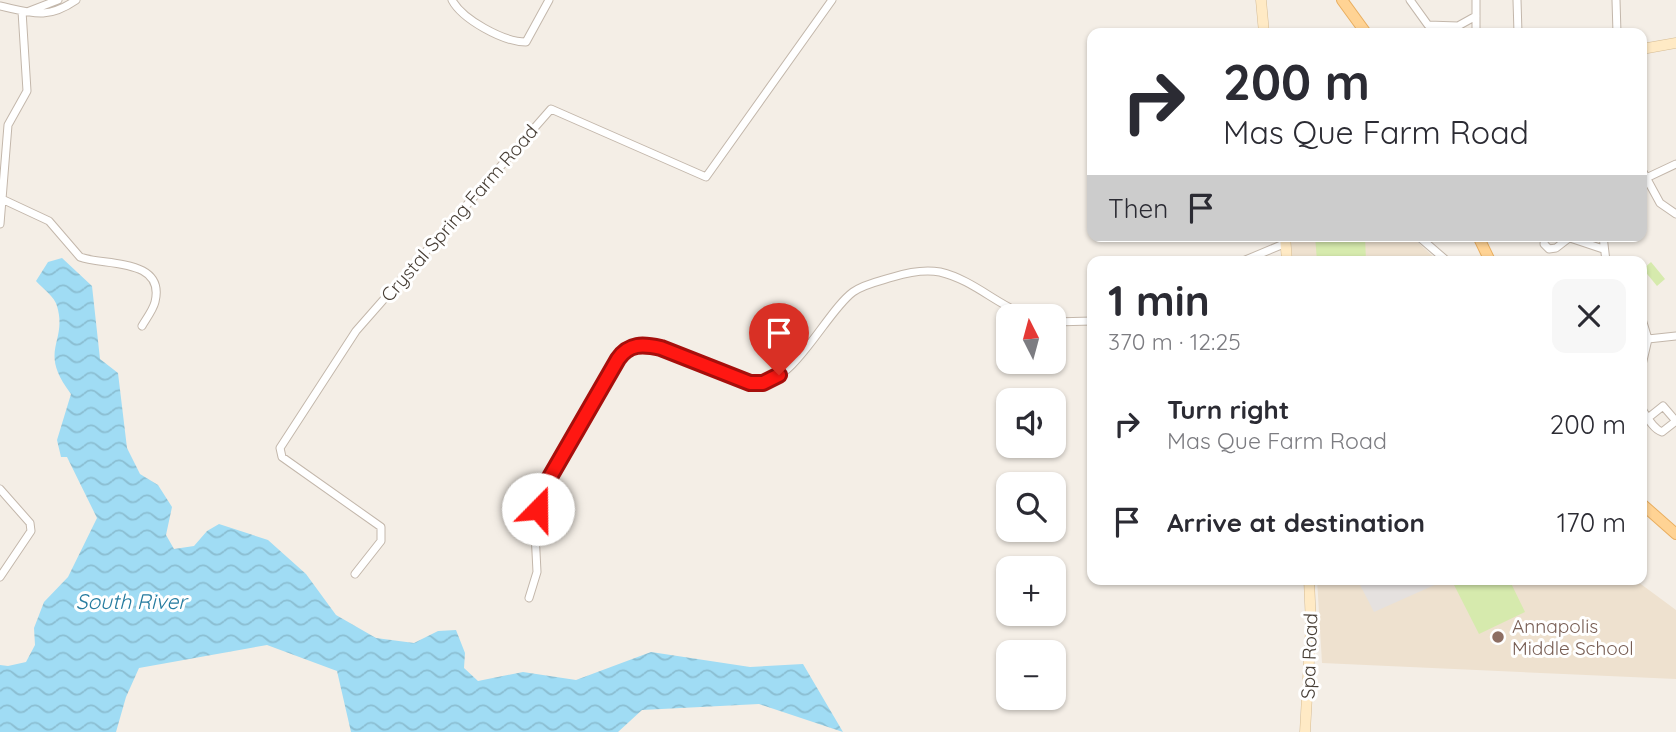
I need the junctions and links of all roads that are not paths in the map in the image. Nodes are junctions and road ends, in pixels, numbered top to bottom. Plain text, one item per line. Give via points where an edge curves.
1 (58, 0) edge
2 (76, 0) edge
3 (452, 0) edge
4 (549, 0) edge
5 (832, 0) edge
6 (1261, 0) edge
7 (1342, 0) edge
8 (1410, 0) edge
9 (1476, 0) edge
10 (1517, 0) edge
11 (1616, 0) edge
12 (0, 6) edge
13 (25, 12) junction
14 (1476, 16) junction
15 (1264, 28) edge
16 (1362, 28) edge
17 (1476, 28) edge
18 (1518, 28) edge
19 (1617, 28) edge
20 (1676, 43) edge
21 (1647, 48) edge
22 (1676, 164) edge
23 (1647, 175) edge
24 (1647, 182) edge
25 (4, 200) junction
26 (1676, 214) edge
27 (0, 224) edge
28 (1281, 242) edge
29 (1425, 242) edge
30 (1544, 242) edge
31 (1561, 242) edge
32 (1581, 242) edge
33 (1603, 242) edge
34 (1603, 249) junction
35 (1253, 256) edge
36 (1441, 256) edge
37 (1605, 256) edge
38 (1001, 304) edge
39 (1087, 321) edge
40 (1066, 322) edge
41 (142, 327) dead end
42 (1647, 336) edge
43 (1676, 336) edge
44 (1648, 339) junction
45 (1647, 343) edge
46 (0, 489) edge
47 (1647, 508) edge
48 (1676, 534) edge
49 (355, 574) dead end
50 (0, 577) edge
51 (1309, 585) edge
52 (529, 598) dead end
53 (1306, 732) edge

1 - 13 street
2 - 13 street via 48,14
3 - 4 street via 466,15 516,42 526,41
5 - 49 street, Crystal Spring Farm Road via 706,177 551,109 356,331 280,448 282,457 381,527 381,541
6 - 15 street
7 - 16 main road
8 - 14 street via 1428,25 1458,26
9 - 14 street
10 - 18 street
11 - 19 street
12 - 13 street
13 - 25 street via 27,91 8,125
14 - 17 street
20 - 21 street
22 - 23 street
24 - 26 street via 1660,203
25 - 27 street
25 - 41 street via 49,221 80,257 119,262 147,273 153,281 155,302
28 - 35 street
29 - 36 street
30 - 31 street via 1549,249
32 - 34 street
33 - 34 street
34 - 37 street
38 - 52 street via 962,279 920,271 853,292 797,357 763,383 743,381 654,346 629,348 594,400 541,498 535,532 537,572
39 - 40 street
42 - 44 street
43 - 44 street
44 - 45 street
46 - 50 street via 30,523 31,531
47 - 48 main road
51 - 53 street, Spa Road

